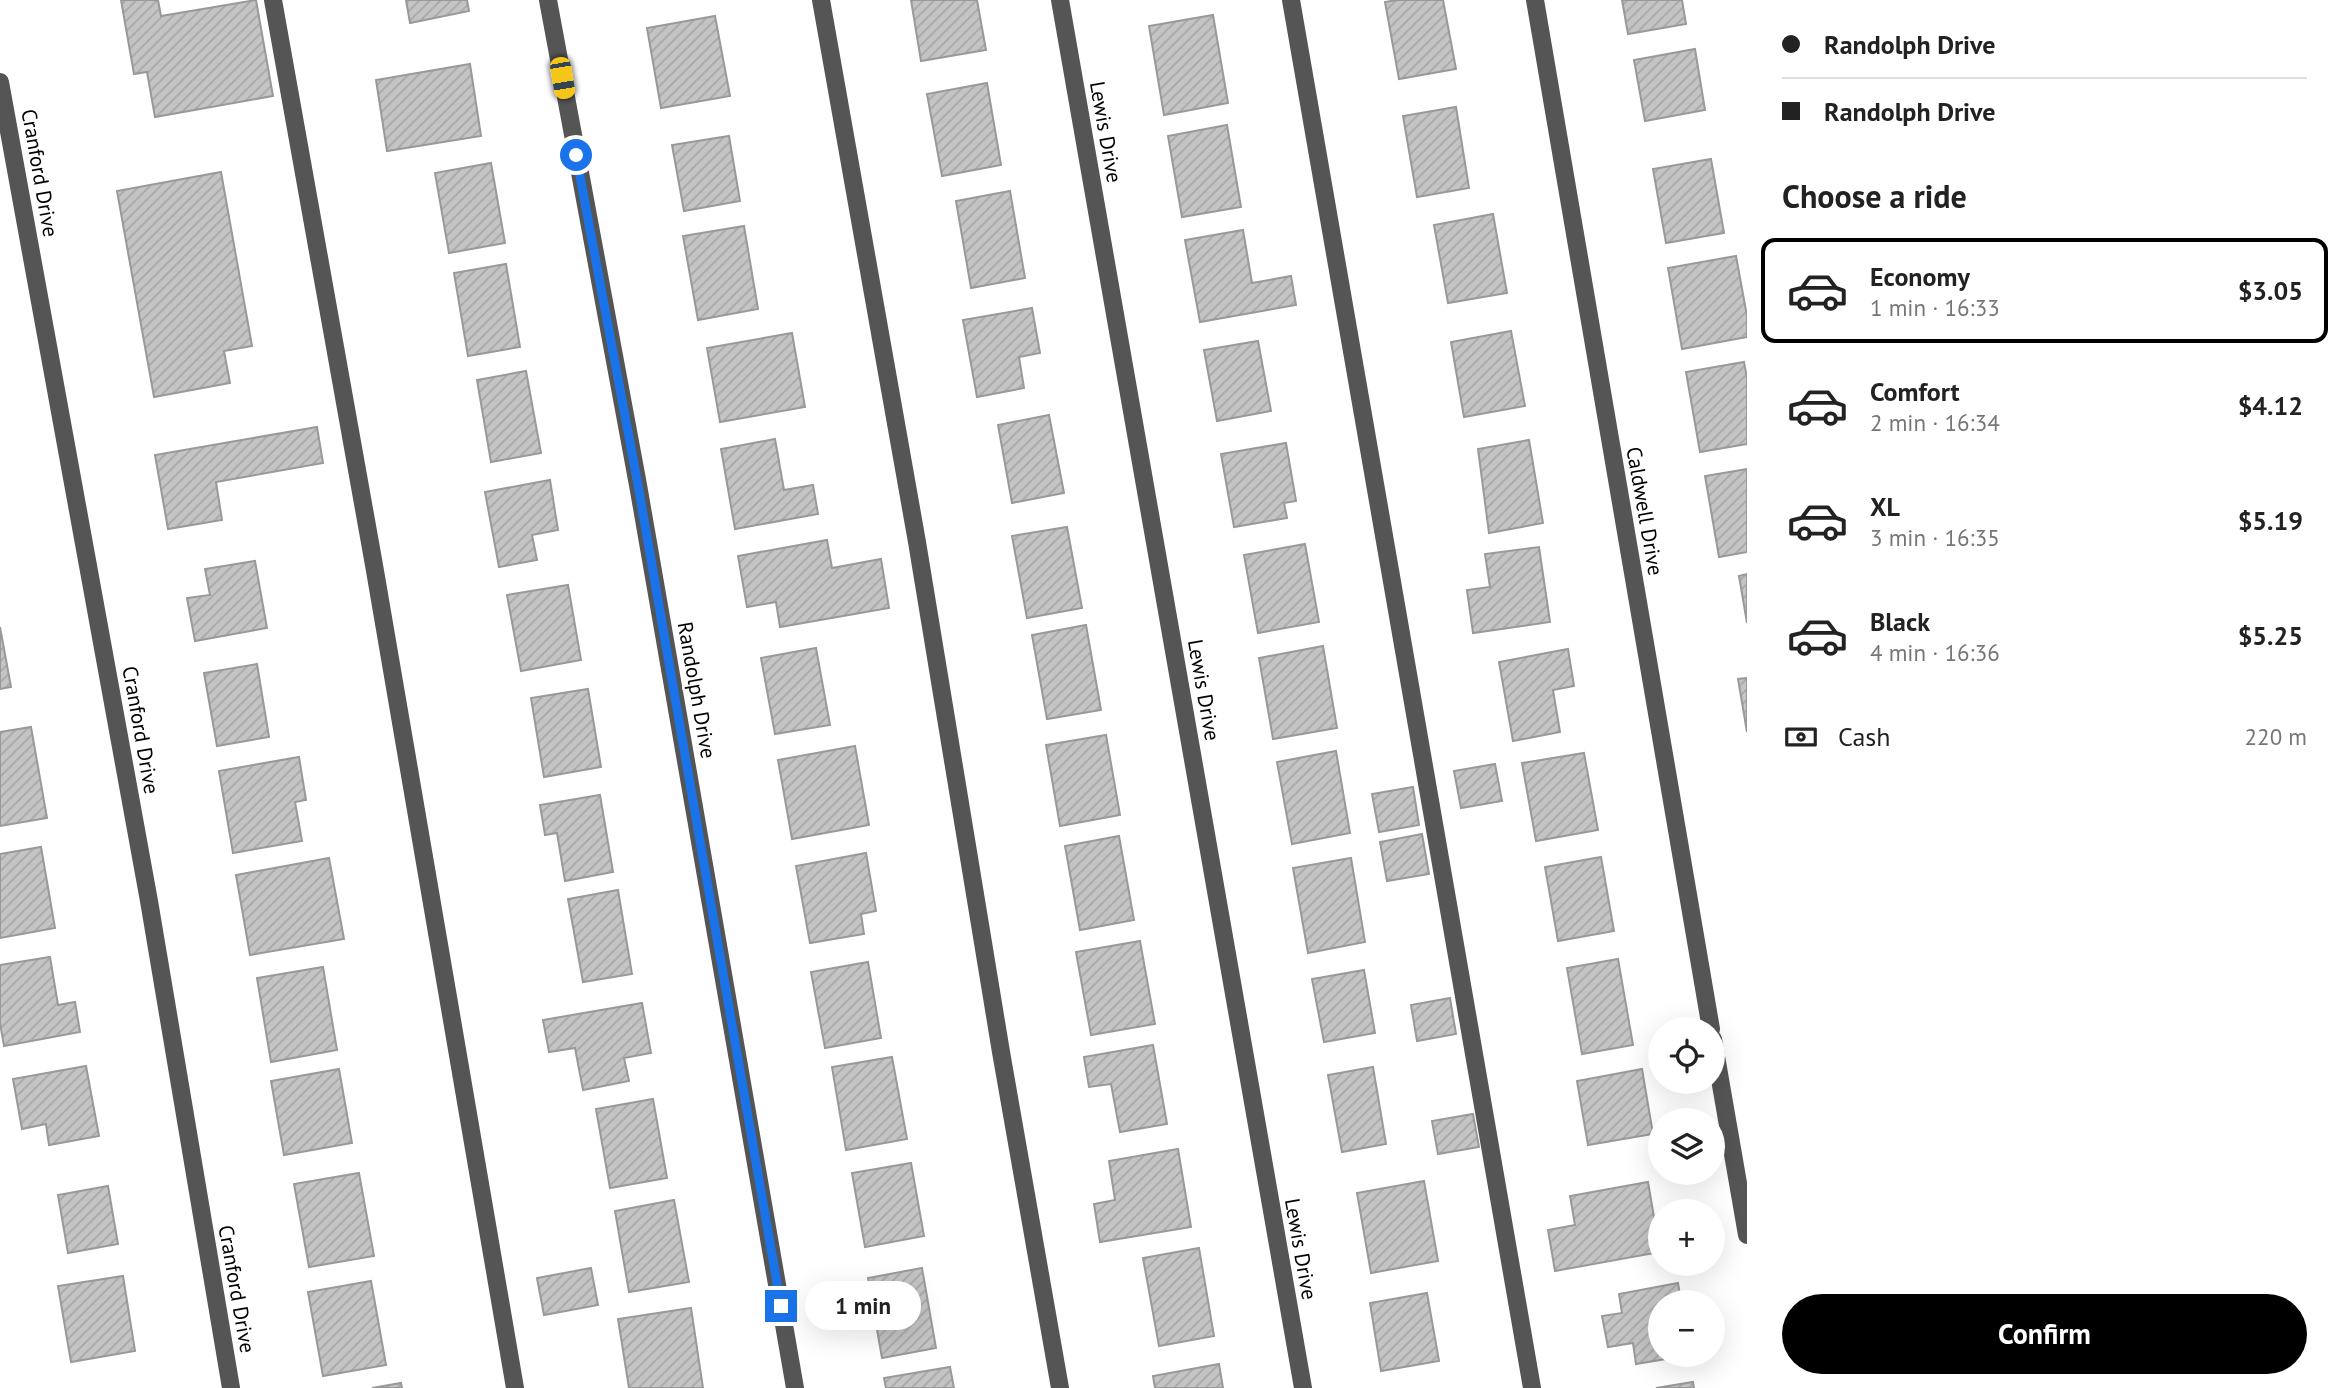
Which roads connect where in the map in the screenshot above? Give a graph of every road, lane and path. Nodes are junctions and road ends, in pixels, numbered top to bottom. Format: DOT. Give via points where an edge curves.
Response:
graph roads {
  1 [pos="273,0"];
  2 [pos="548,0"];
  3 [pos="821,0"];
  4 [pos="1060,0"];
  5 [pos="1292,0"];
  6 [pos="1535,0"];
  7 [pos="0,82"];
  8 [pos="1710,1017"];
  9 [pos="1722,1094"];
  10 [pos="1747,1234"];
  11 [pos="231,1388"];
  12 [pos="515,1388"];
  13 [pos="795,1388"];
  14 [pos="1060,1388"];
  15 [pos="1303,1388"];
  16 [pos="1532,1388"];
  1 -- 12 [label="street"];
  2 -- 13 [label="street, Randolph Drive" via="641,499"];
  3 -- 14 [label="street"];
  4 -- 15 [label="street, Lewis Drive"];
  5 -- 16 [label="street"];
  6 -- 8 [label="street, Caldwell Drive"];
  7 -- 11 [label="street, Cranford Drive" via="149,901"];
  9 -- 10 [label="street"];
}
